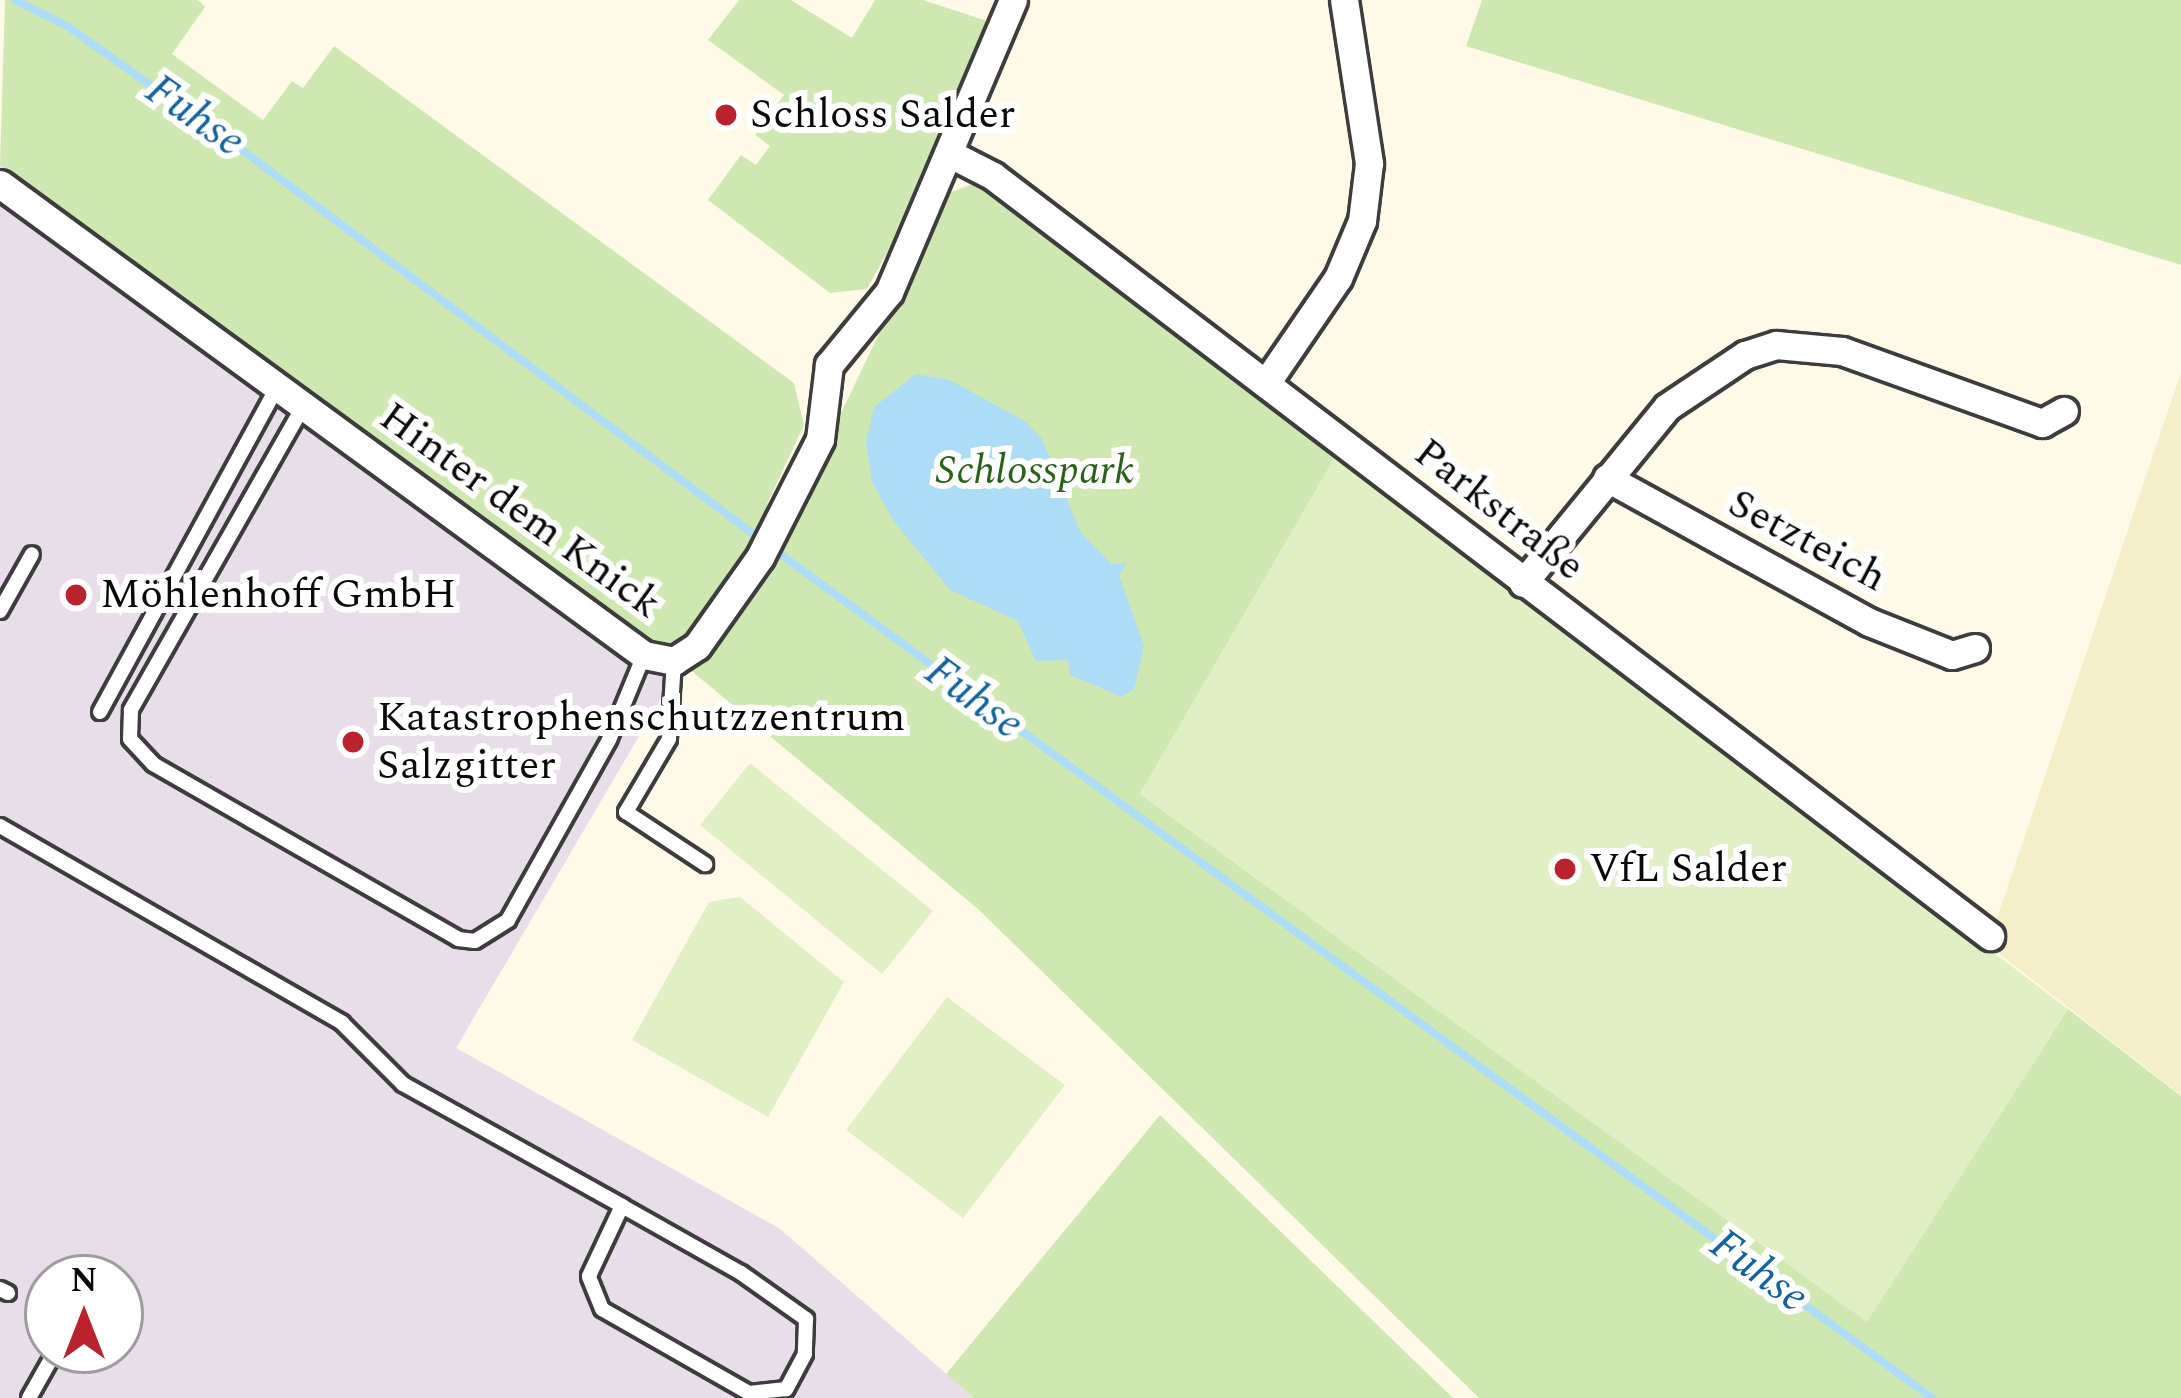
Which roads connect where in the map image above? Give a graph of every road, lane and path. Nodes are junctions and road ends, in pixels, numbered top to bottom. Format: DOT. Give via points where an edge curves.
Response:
graph roads {
  1 [pos="1013,0"];
  2 [pos="1345,0"];
  3 [pos="952,155"];
  4 [pos="0,184"];
  5 [pos="1266,383"];
  6 [pos="278,386"];
  7 [pos="304,405"];
  8 [pos="2064,411"];
  9 [pos="1607,478"];
  10 [pos="32,554"];
  11 [pos="1523,583"];
  12 [pos="0,610"];
  13 [pos="1975,648"];
  14 [pos="644,655"];
  15 [pos="674,661"];
  16 [pos="100,712"];
  17 [pos="0,826"];
  18 [pos="705,864"];
  19 [pos="1990,937"];
  20 [pos="622,1206"];
  1 -- 3 [label="street, Hinter dem Knick"];
  2 -- 5 [label="street" via="1369,163 1362,221 1338,278"];
  3 -- 5 [label="street, Parkstraße" via="993,176"];
  3 -- 15 [label="street, Hinter dem Knick" via="889,292 829,365 820,440 760,557 697,646"];
  4 -- 6 [label="street, Hinter dem Knick"];
  5 -- 11 [label="street, Parkstraße"];
  6 -- 7 [label="street, Hinter dem Knick"];
  6 -- 16 [label="lane"];
  7 -- 14 [label="street, Hinter dem Knick"];
  7 -- 14 [label="lane" via="131,710 130,739 153,764 458,939 475,941 508,920 609,740"];
  8 -- 9 [label="street" via="2042,423 1842,351 1776,345 1691,384"];
  9 -- 11 [label="street"];
  9 -- 13 [label="street, Setzteich" via="1869,622 1952,655"];
  10 -- 12 [label="lane"];
  11 -- 19 [label="street, Parkstraße"];
  14 -- 15 [label="street, Hinter dem Knick"];
  15 -- 18 [label="lane" via="669,739 626,812"];
  17 -- 20 [label="lane" via="342,1023 403,1084"];
  20 -- 20 [label="lane" via="806,1319 806,1354 786,1389 748,1393 602,1309 589,1276"];
}
